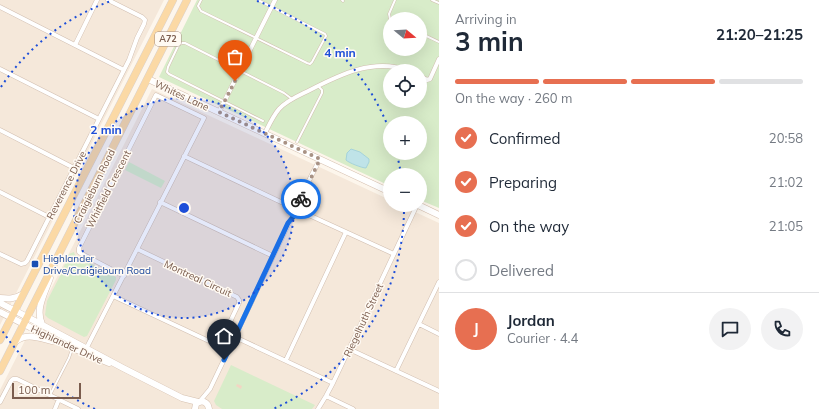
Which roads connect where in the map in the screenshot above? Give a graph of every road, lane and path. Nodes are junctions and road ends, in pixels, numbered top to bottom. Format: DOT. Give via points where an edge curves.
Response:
graph roads {
  1 [pos="97,0"];
  2 [pos="108,0"];
  3 [pos="173,0"];
  4 [pos="187,0"];
  5 [pos="201,0"];
  6 [pos="258,0"];
  7 [pos="275,0"];
  8 [pos="396,0"];
  9 [pos="432,0"];
  10 [pos="120,3"];
  11 [pos="439,3"];
  12 [pos="0,7"];
  13 [pos="272,7"];
  14 [pos="389,12"];
  15 [pos="427,36"];
  16 [pos="256,39"];
  17 [pos="439,42"];
  18 [pos="75,45"];
  19 [pos="439,59"];
  20 [pos="383,66"];
  21 [pos="0,69"];
  22 [pos="124,70"];
  23 [pos="240,70"];
  24 [pos="148,79"];
  25 [pos="427,80"];
  26 [pos="319,86"];
  27 [pos="292,99"];
  28 [pos="224,102"];
  29 [pos="219,112"];
  30 [pos="99,119"];
  31 [pos="262,121"];
  32 [pos="0,130"];
  33 [pos="265,133"];
  34 [pos="297,142"];
  35 [pos="184,156"];
  36 [pos="320,159"];
  37 [pos="74,168"];
  38 [pos="383,189"];
  39 [pos="0,192"];
  40 [pos="304,193"];
  41 [pos="160,202"];
  42 [pos="292,207"];
  43 [pos="427,209"];
  44 [pos="299,210"];
  45 [pos="414,212"];
  46 [pos="439,215"];
  47 [pos="49,217"];
  48 [pos="288,223"];
  49 [pos="346,232"];
  50 [pos="137,249"];
  51 [pos="0,254"];
  52 [pos="394,254"];
  53 [pos="273,256"];
  54 [pos="58,258"];
  55 [pos="124,276"];
  56 [pos="439,282"];
  57 [pos="23,294"];
  58 [pos="113,296"];
  59 [pos="0,298"];
  60 [pos="0,304"];
  61 [pos="15,311"];
  62 [pos="0,312"];
  63 [pos="27,317"];
  64 [pos="11,318"];
  65 [pos="24,324"];
  66 [pos="419,324"];
  67 [pos="43,325"];
  68 [pos="439,334"];
  69 [pos="235,337"];
  70 [pos="0,340"];
  71 [pos="15,342"];
  72 [pos="65,345"];
  73 [pos="72,348"];
  74 [pos="349,349"];
  75 [pos="86,351"];
  76 [pos="286,360"];
  77 [pos="0,371"];
  78 [pos="396,371"];
  79 [pos="333,383"];
  80 [pos="210,389"];
  81 [pos="439,391"];
  82 [pos="50,395"];
  83 [pos="326,396"];
  84 [pos="59,400"];
  85 [pos="0,402"];
  86 [pos="203,406"];
  87 [pos="54,409"];
  88 [pos="78,409"];
  89 [pos="318,409"];
  90 [pos="353,409"];
  1 -- 18 [label="street"];
  2 -- 10 [label="street"];
  3 -- 57 [label="main road, Craigieburn Road / A72"];
  4 -- 24 [label="main road, Craigieburn Road / A72"];
  5 -- 16 [label="lane" via="198,6 201,10"];
  6 -- 13 [label="lane"];
  7 -- 13 [label="street"];
  8 -- 14 [label="lane"];
  9 -- 11 [label="lane"];
  10 -- 22 [label="street, Reverence Drive" via="145,20"];
  12 -- 18 [label="street"];
  13 -- 16 [label="street"];
  13 -- 16 [label="lane" via="324,32 326,36 310,64"];
  15 -- 17 [label="lane"];
  16 -- 23 [label="street"];
  18 -- 22 [label="street"];
  19 -- 25 [label="street"];
  20 -- 26 [label="street" via="367,67 347,73"];
  21 -- 30 [label="street"];
  22 -- 30 [label="street, Reverence Drive"];
  23 -- 27 [label="lane"];
  23 -- 28 [label="street"];
  23 -- 28 [label="lane" via="184,43 180,44 168,67 168,74"];
  24 -- 29 [label="street, Whites Lane"];
  24 -- 54 [label="main road, Craigieburn Road / A72"];
  26 -- 27 [label="street"];
  26 -- 34 [label="lane" via="322,94"];
  27 -- 33 [label="street" via="279,109"];
  28 -- 29 [label="street"];
  28 -- 31 [label="lane"];
  29 -- 33 [label="street, Whites Lane"];
  30 -- 37 [label="street, Reverence Drive"];
  32 -- 37 [label="street"];
  33 -- 36 [label="street, Whites Lane"];
  35 -- 41 [label="street, Whitfield Crescent"];
  35 -- 42 [label="street"];
  35 -- 55 [label="street, Whitfield Crescent" via="204,118 156,95 79,248 82,254"];
  36 -- 38 [label="street, Whites Lane"];
  36 -- 40 [label="street"];
  37 -- 47 [label="street, Reverence Drive"];
  39 -- 47 [label="street"];
  40 -- 42 [label="street"];
  40 -- 44 [label="street"];
  41 -- 50 [label="street, Whitfield Crescent"];
  41 -- 53 [label="street"];
  42 -- 44 [label="street" via="293,213"];
  42 -- 44 [label="street" via="298,204"];
  42 -- 48 [label="street"];
  43 -- 46 [label="street"];
  44 -- 48 [label="street"];
  44 -- 49 [label="street"];
  45 -- 52 [label="street, Riegelhuth Street"];
  47 -- 51 [label="street, Reverence Drive" via="25,263"];
  48 -- 53 [label="street"];
  49 -- 52 [label="street"];
  49 -- 76 [label="street"];
  50 -- 55 [label="street, Whitfield Crescent"];
  50 -- 58 [label="street, Montreal Circuit" via="237,297 239,303 221,341 214,343"];
  52 -- 74 [label="street, Riegelhuth Street"];
  53 -- 69 [label="street"];
  54 -- 63 [label="main road, Craigieburn Road / A72"];
  54 -- 67 [label="street" via="40,308"];
  55 -- 58 [label="street, Whitfield Crescent"];
  56 -- 66 [label="street"];
  57 -- 59 [label="street" via="12,299"];
  57 -- 61 [label="main road, Craigieburn Road / A72"];
  58 -- 75 [label="street, Whitfield Crescent"];
  60 -- 61 [label="street, Highlander Drive"];
  61 -- 63 [label="street, Highlander Drive"];
  61 -- 64 [label="main road, Craigieburn Road / A72"];
  62 -- 64 [label="street, Highlander Drive"];
  63 -- 65 [label="main road, Craigieburn Road / A72"];
  63 -- 67 [label="street, Highlander Drive"];
  64 -- 65 [label="street, Highlander Drive"];
  64 -- 70 [label="main road, Craigieburn Road / A72"];
  65 -- 71 [label="main road, Craigieburn Road / A72"];
  65 -- 72 [label="street, Highlander Drive"];
  66 -- 68 [label="street"];
  66 -- 78 [label="street"];
  67 -- 75 [label="street, Highlander Drive"];
  69 -- 76 [label="street"];
  69 -- 80 [label="street"];
  71 -- 72 [label="street" via="19,338 30,336"];
  71 -- 77 [label="main road, Craigieburn Road / A72"];
  72 -- 73 [label="street, Highlander Drive"];
  73 -- 75 [label="street, Highlander Drive"];
  73 -- 82 [label="lane"];
  74 -- 78 [label="street"];
  74 -- 79 [label="street, Riegelhuth Street"];
  75 -- 86 [label="street, Highlander Drive"];
  76 -- 79 [label="street"];
  78 -- 81 [label="street"];
  79 -- 83 [label="street, Riegelhuth Street"];
  80 -- 86 [label="street"];
  80 -- 86 [label="street"];
  82 -- 84 [label="street"];
  82 -- 85 [label="street" via="15,379 11,381"];
  83 -- 89 [label="street, Riegelhuth Street"];
  83 -- 90 [label="street"];
  84 -- 87 [label="street"];
  84 -- 88 [label="street"];
}
